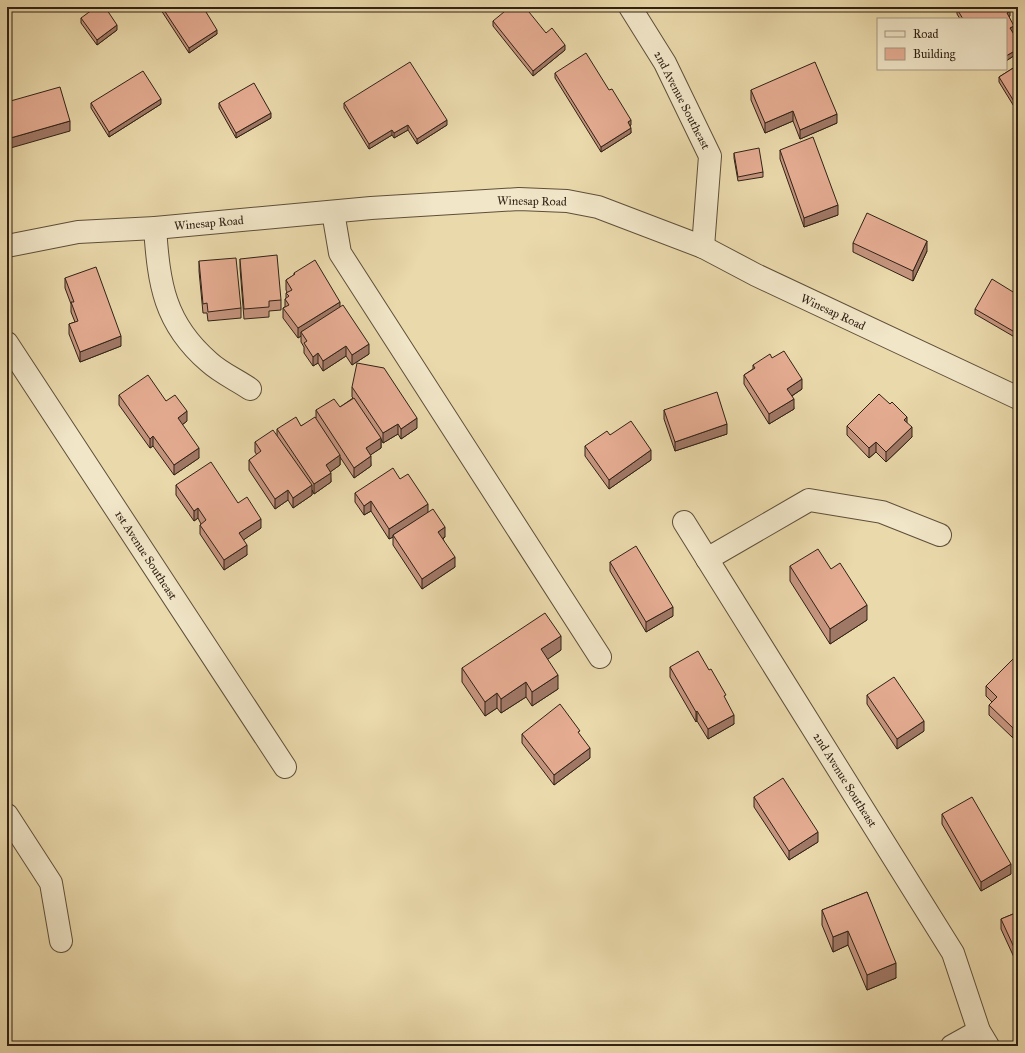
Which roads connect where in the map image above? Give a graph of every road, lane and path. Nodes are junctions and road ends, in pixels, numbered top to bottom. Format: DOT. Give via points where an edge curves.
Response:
graph roads {
  1 [pos="630,7"];
  2 [pos="333,212"];
  3 [pos="154,228"];
  4 [pos="7,246"];
  5 [pos="703,247"];
  6 [pos="7,343"];
  7 [pos="250,389"];
  8 [pos="1018,398"];
  9 [pos="684,522"];
  10 [pos="940,535"];
  11 [pos="707,559"];
  12 [pos="600,657"];
  13 [pos="284,767"];
  14 [pos="7,815"];
  15 [pos="61,942"];
  16 [pos="983,1039"];
  17 [pos="952,1046"];
  1 -- 5 [label="street, 2nd Avenue Southeast" via="665,63 710,156"];
  2 -- 3 [label="street, Winesap Road"];
  2 -- 5 [label="street, Winesap Road" via="511,199 567,201 598,207"];
  2 -- 12 [label="street" via="340,253"];
  3 -- 4 [label="street, Winesap Road" via="78,232"];
  3 -- 7 [label="street" via="167,305 184,338 210,363"];
  5 -- 8 [label="street, Winesap Road" via="756,275"];
  6 -- 13 [label="street, 1st Avenue Southeast"];
  9 -- 11 [label="street, 2nd Avenue Southeast"];
  10 -- 11 [label="street" via="882,512 809,500"];
  11 -- 16 [label="street, 2nd Avenue Southeast" via="953,953"];
  14 -- 15 [label="street" via="51,883"];
  16 -- 17 [label="street"];
}
